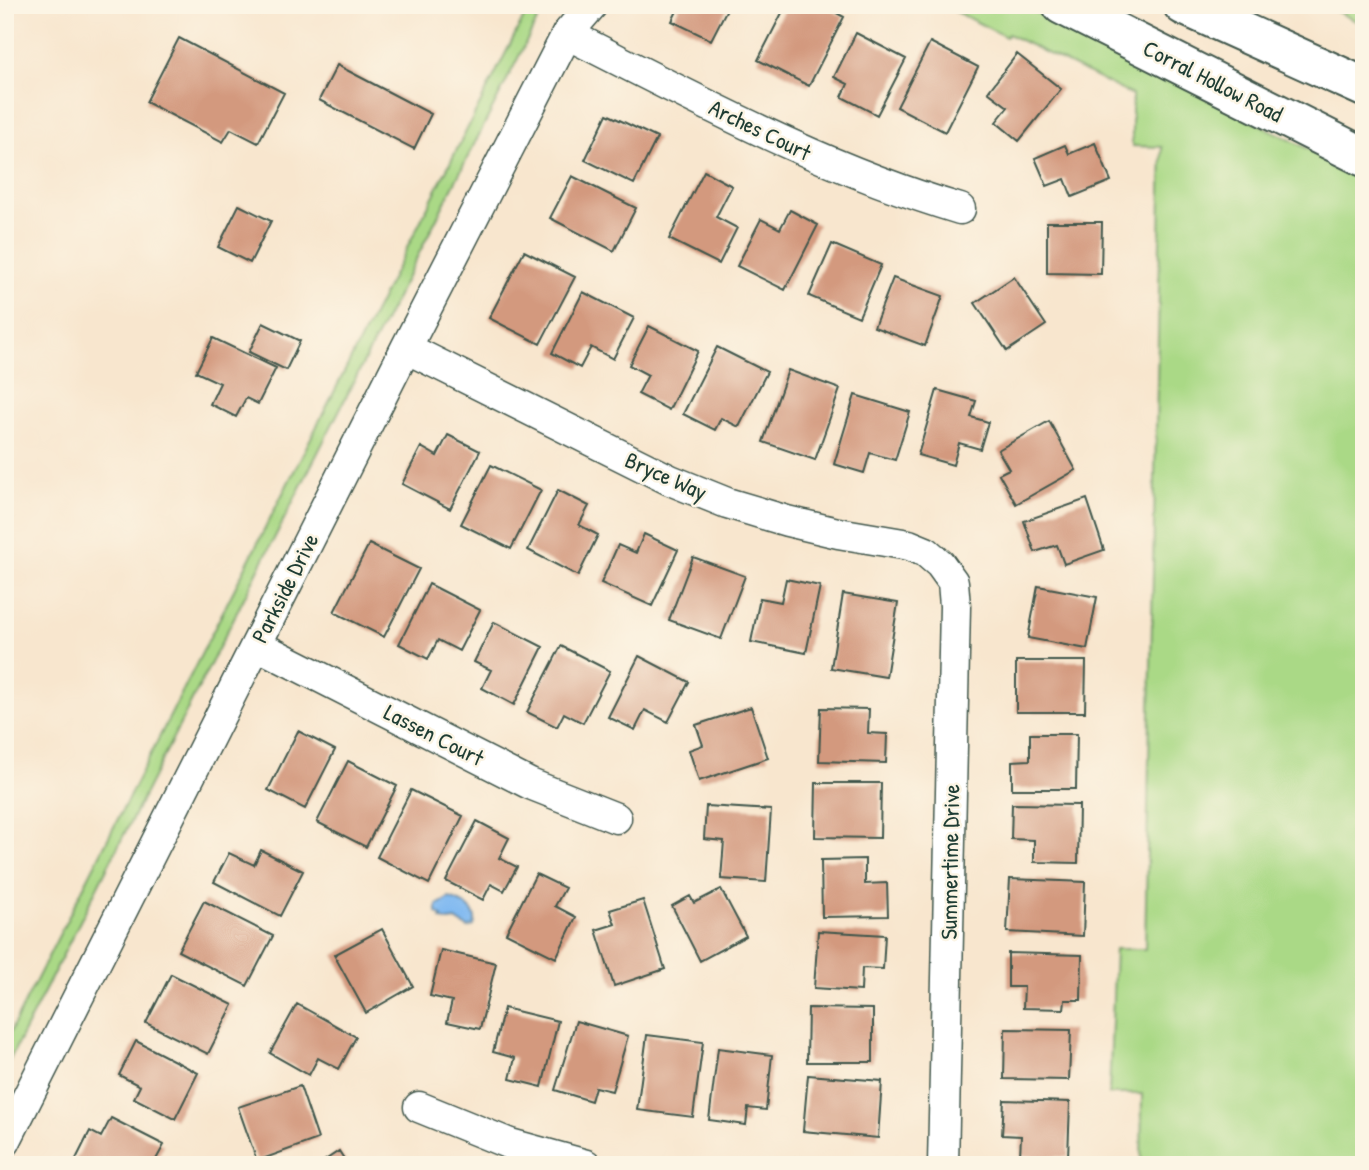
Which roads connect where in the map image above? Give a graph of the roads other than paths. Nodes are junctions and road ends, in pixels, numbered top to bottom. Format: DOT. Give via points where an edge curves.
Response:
graph roads {
  1 [pos="592,5"];
  2 [pos="1062,5"];
  3 [pos="1183,5"];
  4 [pos="570,19"];
  5 [pos="1311,63"];
  6 [pos="1364,87"];
  7 [pos="1285,118"];
  8 [pos="1364,157"];
  9 [pos="960,209"];
  10 [pos="405,348"];
  11 [pos="940,564"];
  12 [pos="257,645"];
  13 [pos="616,818"];
  14 [pos="419,1107"];
  15 [pos="5,1142"];
  16 [pos="586,1165"];
  17 [pos="943,1165"];
  1 -- 4 [label="street, Parkside Drive"];
  2 -- 7 [label="main road, Corral Hollow Road"];
  3 -- 5 [label="main road"];
  4 -- 9 [label="street, Arches Court" via="778,140 905,192"];
  4 -- 10 [label="street, Parkside Drive"];
  5 -- 6 [label="main road"];
  5 -- 7 [label="main road" via="1296,72 1287,85 1282,102"];
  7 -- 8 [label="main road, Corral Hollow Road"];
  10 -- 11 [label="street, Bryce Way" via="670,480 787,521 909,545"];
  10 -- 12 [label="street, Parkside Drive"];
  11 -- 17 [label="street, Summertime Drive" via="953,582 955,606"];
  12 -- 13 [label="street, Lassen Court" via="530,784"];
  12 -- 15 [label="street, Parkside Drive"];
  14 -- 16 [label="street" via="510,1144"];
}
